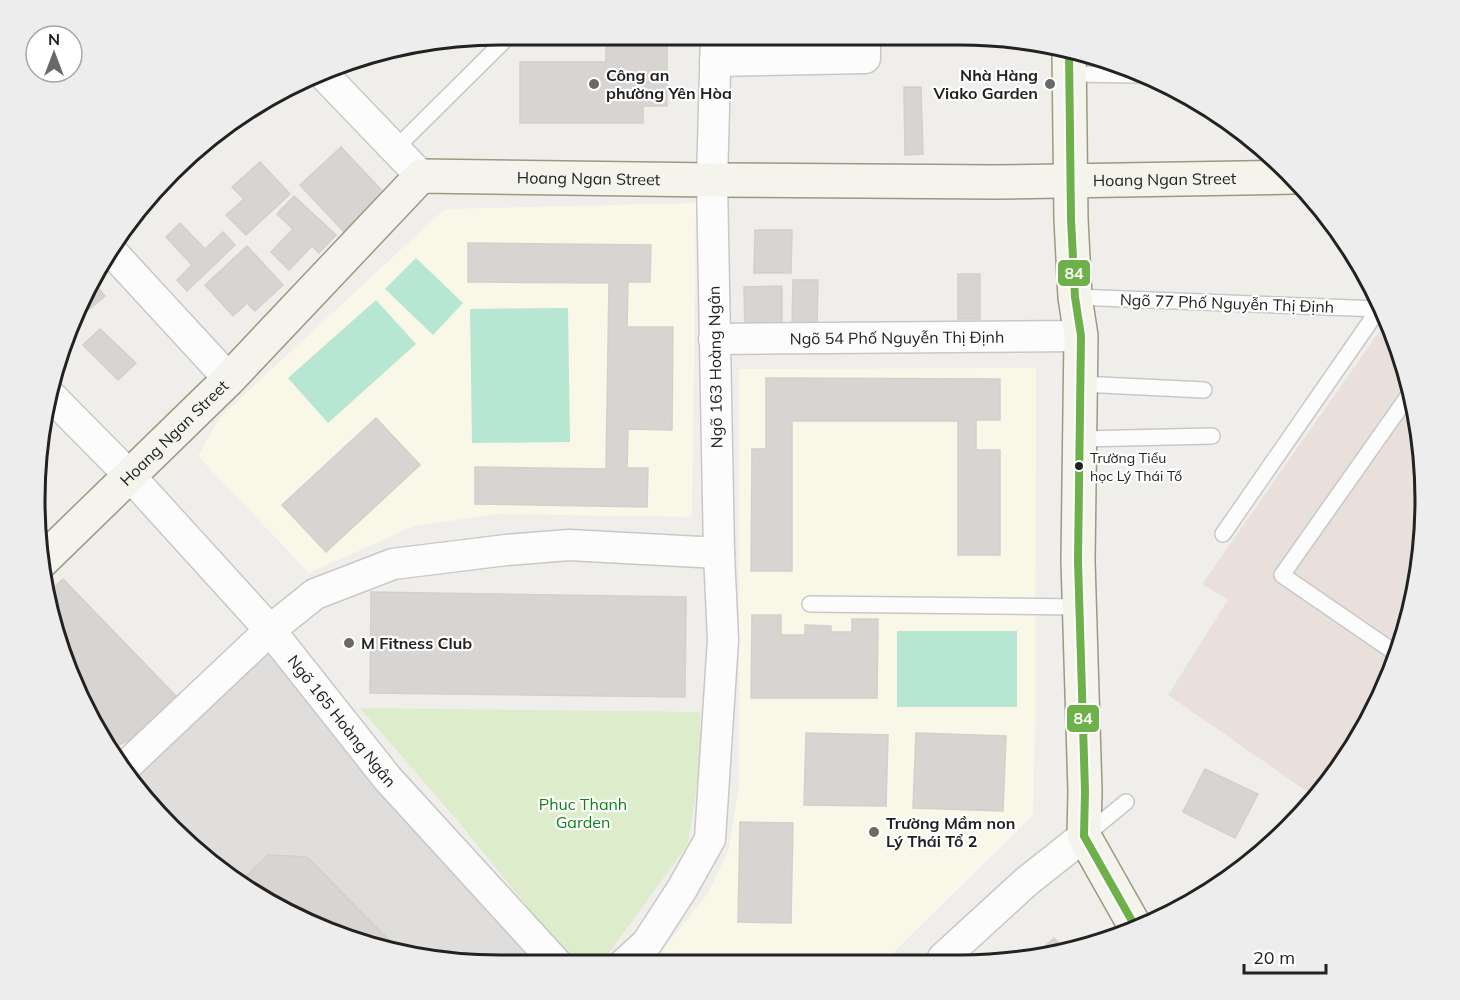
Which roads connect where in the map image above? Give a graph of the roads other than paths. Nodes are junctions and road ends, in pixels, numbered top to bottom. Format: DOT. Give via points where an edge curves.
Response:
graph roads {
  1 [pos="500,45"];
  2 [pos="864,45"];
  3 [pos="716,50"];
  4 [pos="1070,62"];
  5 [pos="1106,69"];
  6 [pos="328,79"];
  7 [pos="394,150"];
  8 [pos="421,176"];
  9 [pos="1281,177"];
  10 [pos="712,180"];
  11 [pos="1070,182"];
  12 [pos="116,256"];
  13 [pos="1076,297"];
  14 [pos="1371,307"];
  15 [pos="1375,314"];
  16 [pos="1081,336"];
  17 [pos="714,339"];
  18 [pos="229,379"];
  19 [pos="1081,384"];
  20 [pos="1204,390"];
  21 [pos="56,401"];
  22 [pos="1404,402"];
  23 [pos="1212,436"];
  24 [pos="1080,439"];
  25 [pos="130,476"];
  26 [pos="1223,534"];
  27 [pos="719,553"];
  28 [pos="49,555"];
  29 [pos="810,604"];
  30 [pos="1079,607"];
  31 [pos="270,630"];
  32 [pos="1390,649"];
  33 [pos="129,763"];
  34 [pos="1126,802"];
  35 [pos="1084,836"];
  36 [pos="1132,921"];
  37 [pos="550,955"];
  38 [pos="633,955"];
  39 [pos="946,955"];
  1 -- 7 [label="lane"];
  2 -- 3 [label="street" via="865,58"];
  3 -- 10 [label="street, Ngõ 163 Hoàng Ngân"];
  4 -- 5 [label="lane"];
  4 -- 11 [label="street"];
  6 -- 7 [label="street"];
  7 -- 8 [label="street"];
  8 -- 10 [label="street, Hoang Ngan Street"];
  8 -- 18 [label="street, Hoang Ngan Street"];
  9 -- 11 [label="street, Hoang Ngan Street"];
  10 -- 11 [label="street, Hoang Ngan Street"];
  10 -- 17 [label="street, Ngõ 163 Hoàng Ngân"];
  11 -- 13 [label="street"];
  12 -- 18 [label="street"];
  13 -- 14 [label="lane, Ngõ 77 Phố Nguyễn Thị Định"];
  13 -- 16 [label="street"];
  15 -- 26 [label="lane"];
  16 -- 17 [label="street, Ngõ 54 Phố Nguyễn Thị Định"];
  16 -- 19 [label="street"];
  17 -- 27 [label="street, Ngõ 163 Hoàng Ngân"];
  18 -- 25 [label="street, Hoang Ngan Street"];
  19 -- 20 [label="lane"];
  19 -- 24 [label="street"];
  21 -- 25 [label="street, Ngõ 165 Hoàng Ngân"];
  22 -- 32 [label="lane" via="1282,575"];
  23 -- 24 [label="lane"];
  24 -- 30 [label="street"];
  25 -- 28 [label="street, Hoang Ngan Street"];
  25 -- 31 [label="street, Ngõ 165 Hoàng Ngân"];
  27 -- 31 [label="street" via="569,545 393,564 315,594"];
  27 -- 38 [label="street, Ngõ 163 Hoàng Ngân" via="723,640 710,839 647,942"];
  29 -- 30 [label="lane"];
  30 -- 35 [label="street"];
  31 -- 33 [label="street"];
  31 -- 37 [label="street, Ngõ 165 Hoàng Ngân" via="388,779"];
  34 -- 35 [label="lane"];
  35 -- 36 [label="street"];
  35 -- 39 [label="street" via="1026,882"];
}
